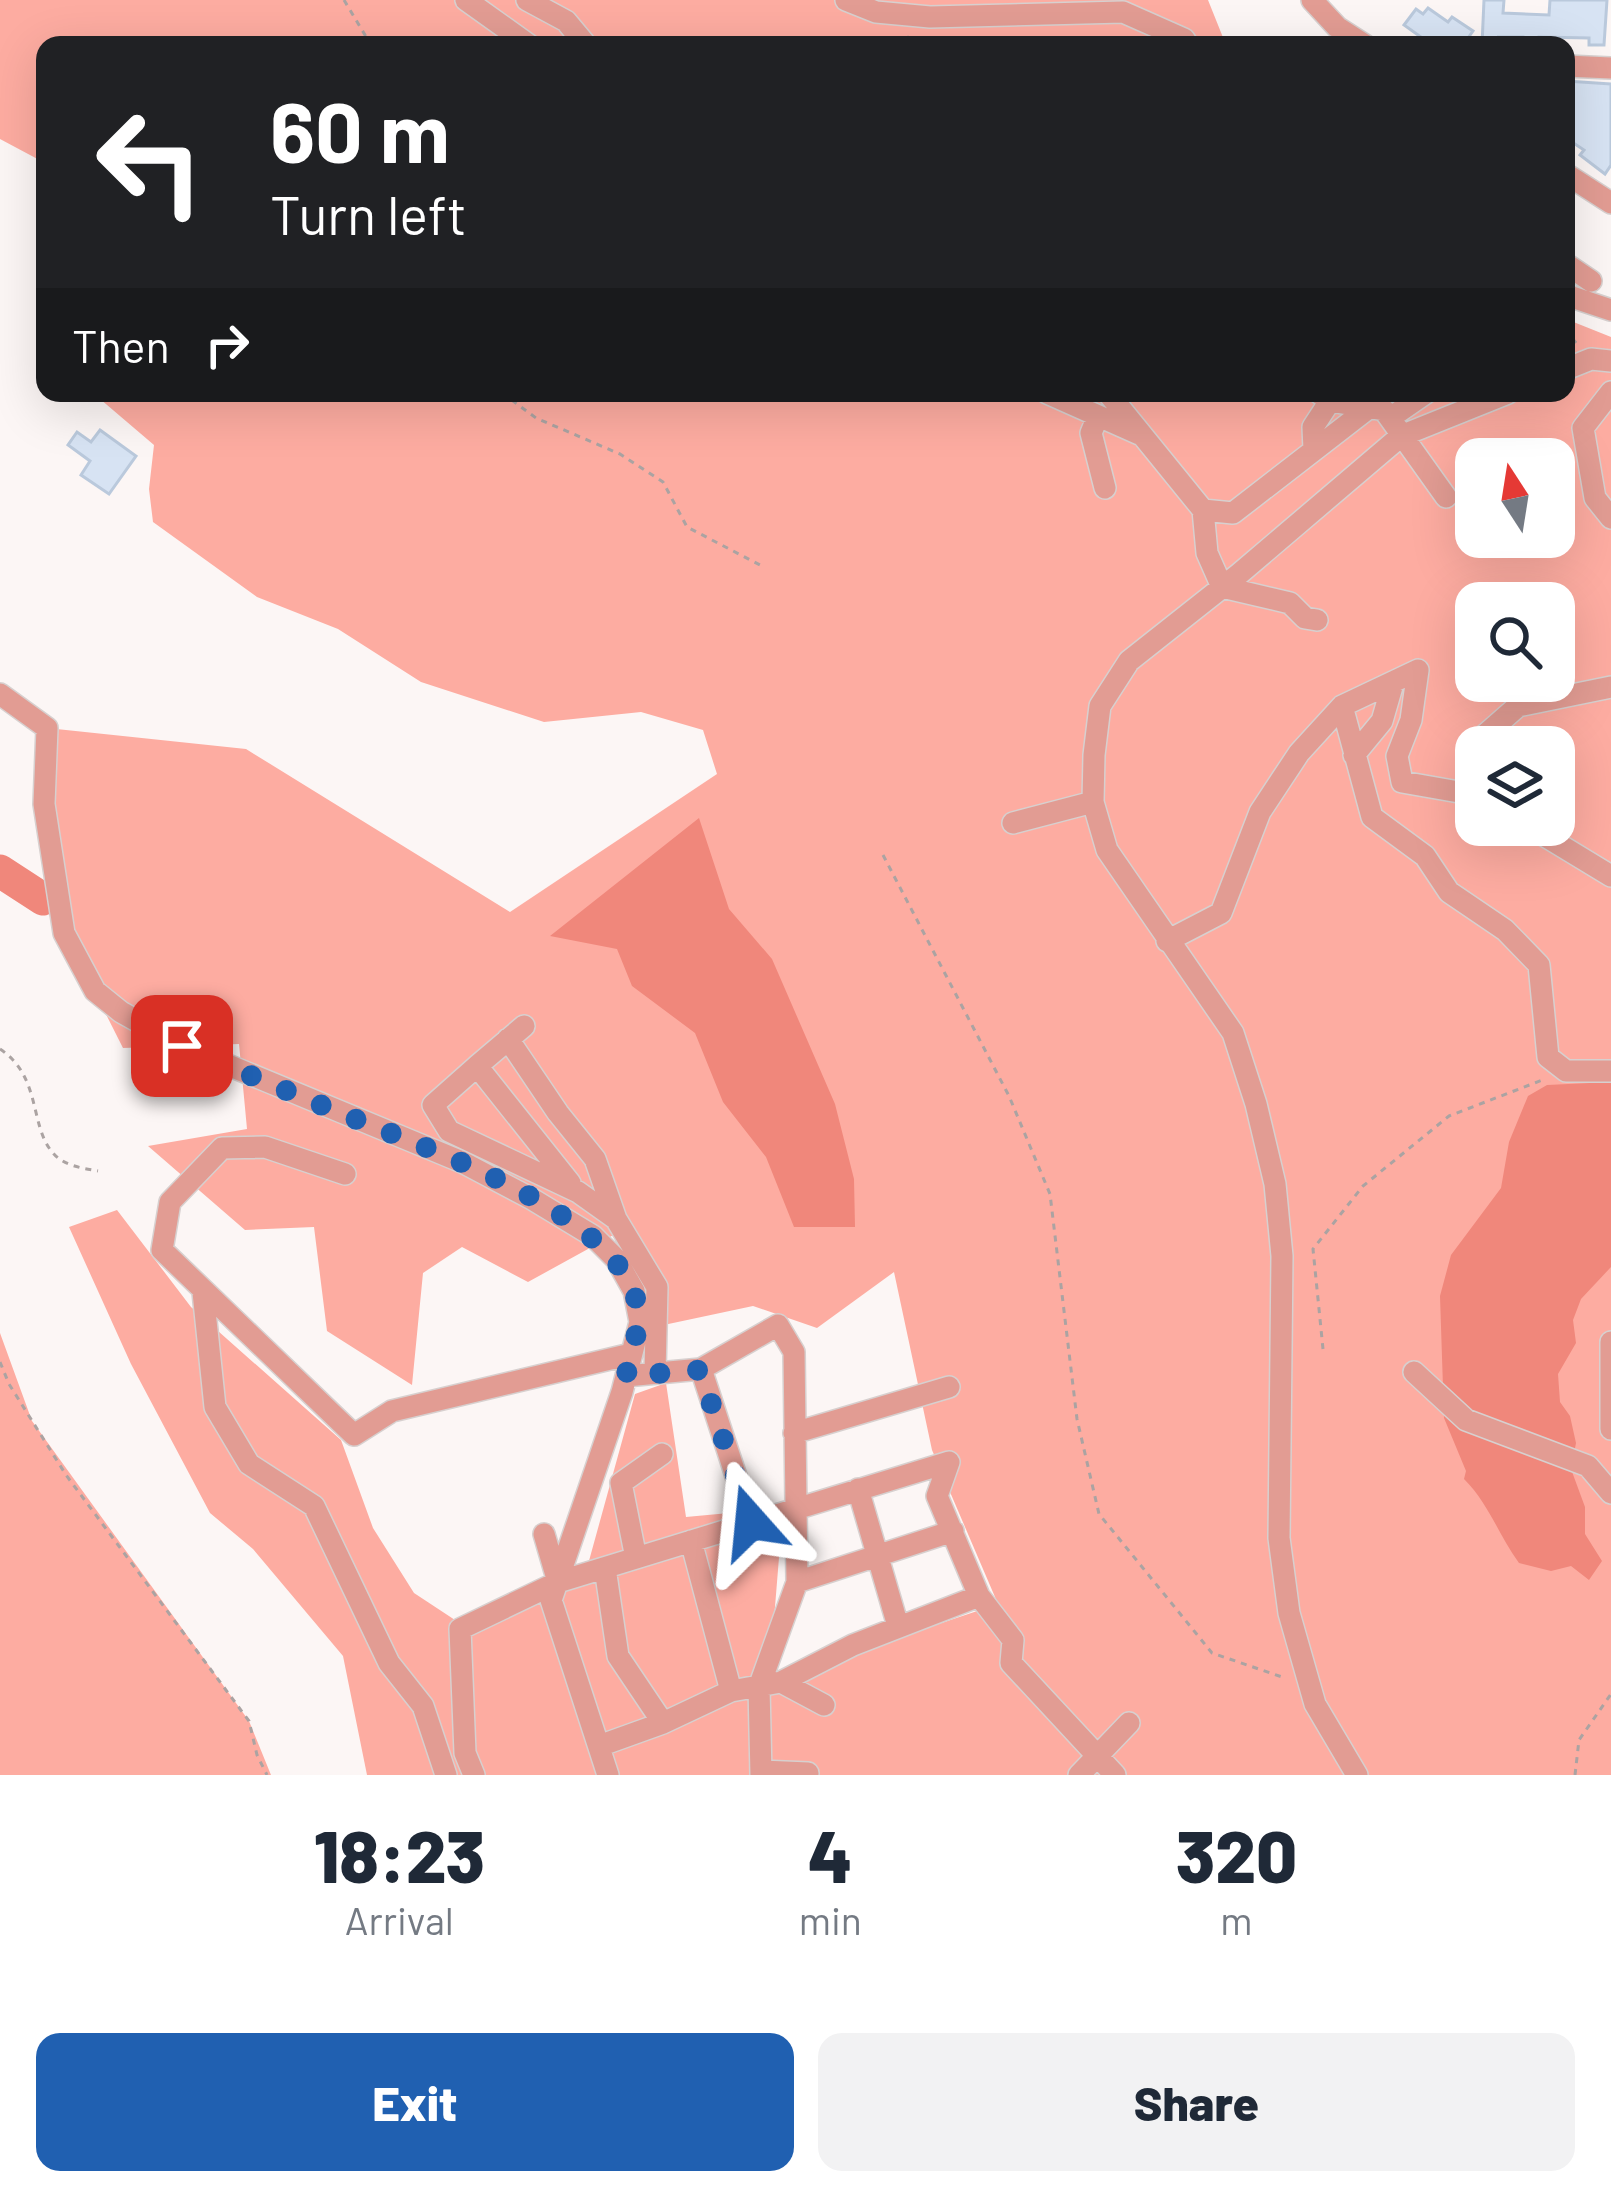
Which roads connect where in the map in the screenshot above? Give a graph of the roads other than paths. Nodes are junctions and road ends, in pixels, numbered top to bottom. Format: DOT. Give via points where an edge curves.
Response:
graph roads {
  1 [pos="466,0"];
  2 [pos="527,0"];
  3 [pos="846,0"];
  4 [pos="1312,0"];
  5 [pos="516,36"];
  6 [pos="578,36"];
  7 [pos="1177,36"];
  8 [pos="1347,36"];
  9 [pos="1575,66"];
  10 [pos="1611,68"];
  11 [pos="1575,180"];
  12 [pos="1611,202"];
  13 [pos="1575,270"];
  14 [pos="1591,280"];
  15 [pos="1575,298"];
  16 [pos="1611,310"];
  17 [pos="1611,361"];
  18 [pos="1575,365"];
  19 [pos="1611,392"];
  20 [pos="1066,402"];
  21 [pos="1116,402"];
  22 [pos="1322,402"];
  23 [pos="1338,402"];
  24 [pos="1418,402"];
  25 [pos="1468,402"];
  26 [pos="1098,416"];
  27 [pos="1387,420"];
  28 [pos="1148,438"];
  29 [pos="1314,450"];
  30 [pos="1105,488"];
  31 [pos="1446,496"];
  32 [pos="1203,510"];
  33 [pos="1233,513"];
  34 [pos="1611,518"];
  35 [pos="1207,554"];
  36 [pos="1222,587"];
  37 [pos="1317,620"];
  38 [pos="1393,683"];
  39 [pos="1611,687"];
  40 [pos="0,694"];
  41 [pos="1342,706"];
  42 [pos="1498,726"];
  43 [pos="1354,755"];
  44 [pos="1455,791"];
  45 [pos="1093,802"];
  46 [pos="1013,823"];
  47 [pos="1562,846"];
  48 [pos="1611,876"];
  49 [pos="1167,941"];
  50 [pos="477,1066"];
  51 [pos="1611,1071"];
  52 [pos="523,1126"];
  53 [pos="491,1148"];
  54 [pos="345,1174"];
  55 [pos="578,1192"];
  56 [pos="616,1219"];
  57 [pos="203,1292"];
  58 [pos="1611,1342"];
  59 [pos="628,1365"];
  60 [pos="700,1370"];
  61 [pos="1414,1372"];
  62 [pos="655,1373"];
  63 [pos="949,1388"];
  64 [pos="1611,1429"];
  65 [pos="794,1433"];
  66 [pos="662,1454"];
  67 [pos="858,1489"];
  68 [pos="1611,1493"];
  69 [pos="793,1509"];
  70 [pos="751,1522"];
  71 [pos="953,1531"];
  72 [pos="544,1534"];
  73 [pos="691,1541"];
  74 [pos="878,1556"];
  75 [pos="636,1558"];
  76 [pos="605,1568"];
  77 [pos="558,1582"];
  78 [pos="797,1582"];
  79 [pos="979,1596"];
  80 [pos="898,1626"];
  81 [pos="853,1646"];
  82 [pos="618,1656"];
  83 [pos="575,1666"];
  84 [pos="861,1670"];
  85 [pos="770,1684"];
  86 [pos="731,1691"];
  87 [pos="824,1705"];
  88 [pos="663,1723"];
  89 [pos="1129,1723"];
  90 [pos="599,1746"];
  91 [pos="1098,1757"];
  92 [pos="761,1773"];
  93 [pos="808,1773"];
  94 [pos="446,1775"];
  95 [pos="474,1775"];
  96 [pos="608,1775"];
  97 [pos="1079,1775"];
  98 [pos="1115,1775"];
  99 [pos="1357,1775"];
  1 -- 5 [label="street"];
  2 -- 6 [label="street"];
  3 -- 7 [label="street" via="930,17 1123,12"];
  4 -- 8 [label="street"];
  9 -- 10 [label="street"];
  11 -- 12 [label="street"];
  13 -- 14 [label="street"];
  15 -- 16 [label="street"];
  17 -- 18 [label="street"];
  19 -- 34 [label="street" via="1583,428 1595,499"];
  20 -- 26 [label="street"];
  21 -- 28 [label="street"];
  22 -- 29 [label="street"];
  23 -- 27 [label="street"];
  24 -- 27 [label="street"];
  25 -- 27 [label="street"];
  26 -- 28 [label="street"];
  26 -- 30 [label="street" via="1091,433"];
  27 -- 29 [label="street"];
  27 -- 31 [label="street"];
  27 -- 36 [label="street" via="1323,513"];
  28 -- 32 [label="street"];
  29 -- 33 [label="street"];
  32 -- 33 [label="street"];
  32 -- 35 [label="street"];
  33 -- 35 [label="street"];
  35 -- 36 [label="street"];
  36 -- 37 [label="street" via="1290,603"];
  36 -- 45 [label="street" via="1129,661 1100,706"];
  38 -- 41 [label="street"];
  38 -- 43 [label="street" via="1382,721"];
  38 -- 44 [label="street" via="1418,670 1397,756 1402,782"];
  39 -- 42 [label="street" via="1518,706"];
  40 -- 59 [label="street" via="47,728 44,804 64,933 95,991 182,1046 462,1162 592,1237 634,1291 640,1322"];
  41 -- 43 [label="street"];
  41 -- 49 [label="street" via="1260,812 1220,913"];
  43 -- 51 [label="street" via="1372,817 1539,965 1548,1057 1566,1071"];
  45 -- 46 [label="street"];
  45 -- 49 [label="street" via="1107,850"];
  47 -- 48 [label="street"];
  49 -- 99 [label="street" via="1244,1058 1274,1184 1285,1318 1279,1538 1288,1613 1309,1686"];
  50 -- 52 [label="street"];
  50 -- 53 [label="street" via="433,1105 449,1131"];
  50 -- 56 [label="street" via="516,1032 558,1113 595,1159"];
  52 -- 53 [label="street"];
  52 -- 55 [label="street"];
  53 -- 55 [label="street"];
  54 -- 57 [label="street" via="265,1147 222,1148 170,1202 162,1250"];
  55 -- 56 [label="street"];
  56 -- 62 [label="street" via="657,1288"];
  57 -- 59 [label="street" via="354,1435 392,1411"];
  57 -- 94 [label="street" via="215,1407 249,1465 314,1506 389,1663 423,1706"];
  58 -- 64 [label="street"];
  59 -- 62 [label="street"];
  59 -- 77 [label="street"];
  60 -- 62 [label="street"];
  60 -- 65 [label="street" via="778,1324 794,1352"];
  60 -- 70 [label="street"];
  61 -- 68 [label="street" via="1466,1420 1588,1466"];
  63 -- 65 [label="street"];
  65 -- 69 [label="street"];
  66 -- 75 [label="street" via="621,1483"];
  67 -- 69 [label="street"];
  67 -- 71 [label="street" via="949,1462 937,1496"];
  67 -- 74 [label="street"];
  69 -- 70 [label="street"];
  69 -- 78 [label="street"];
  70 -- 73 [label="street"];
  71 -- 74 [label="street"];
  71 -- 79 [label="street"];
  72 -- 77 [label="street"];
  73 -- 75 [label="street"];
  73 -- 86 [label="street"];
  74 -- 78 [label="street"];
  74 -- 80 [label="street"];
  75 -- 76 [label="street"];
  76 -- 77 [label="street"];
  76 -- 82 [label="street"];
  77 -- 83 [label="street" via="551,1600"];
  77 -- 95 [label="street" via="460,1629 465,1753"];
  78 -- 85 [label="street"];
  79 -- 80 [label="street"];
  79 -- 91 [label="street" via="1013,1640 1011,1663"];
  80 -- 81 [label="street"];
  81 -- 84 [label="street"];
  81 -- 85 [label="street"];
  82 -- 83 [label="street"];
  82 -- 88 [label="street"];
  83 -- 90 [label="street"];
  85 -- 86 [label="street"];
  85 -- 87 [label="street"];
  85 -- 92 [label="street"];
  86 -- 88 [label="street"];
  88 -- 90 [label="street"];
  89 -- 91 [label="street"];
  90 -- 96 [label="street"];
  91 -- 97 [label="street"];
  91 -- 98 [label="street"];
  92 -- 93 [label="street"];
}
